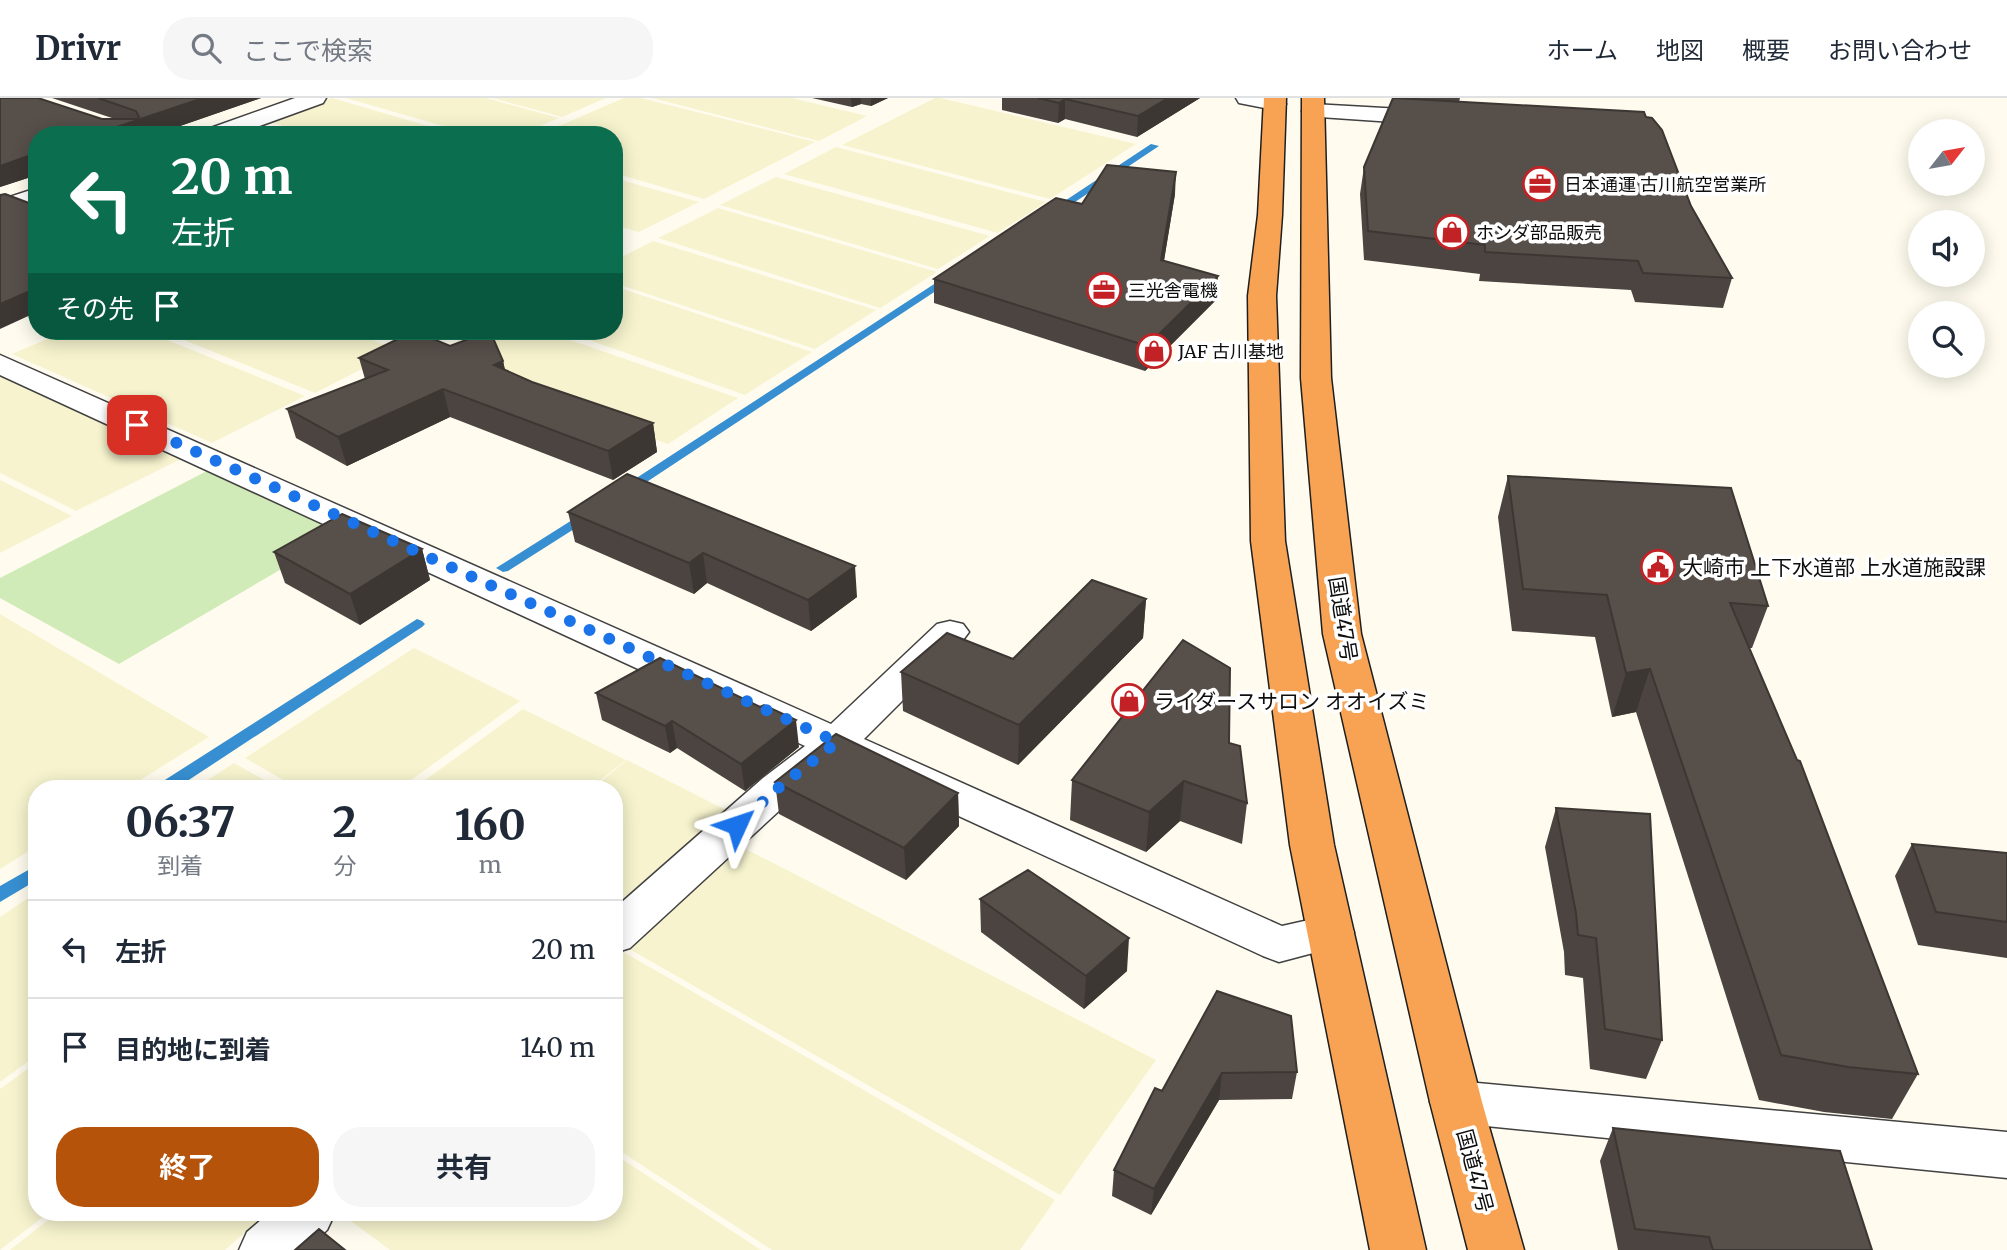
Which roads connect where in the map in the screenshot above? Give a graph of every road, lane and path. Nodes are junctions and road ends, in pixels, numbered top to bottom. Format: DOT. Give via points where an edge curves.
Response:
graph roads {
  1 [pos="315,98"];
  2 [pos="1265,100"];
  3 [pos="1313,105"];
  4 [pos="1461,120"];
  5 [pos="238,126"];
  6 [pos="28,198"];
  7 [pos="2,206"];
  8 [pos="0,364"];
  9 [pos="950,632"];
  10 [pos="837,742"];
  11 [pos="623,928"];
  12 [pos="1331,932"];
  13 [pos="1456,1102"];
  14 [pos="2007,1155"];
  15 [pos="299,1221"];
  16 [pos="267,1250"];
  17 [pos="1398,1250"];
  18 [pos="1496,1250"];
  1 -- 5 [label="street"];
  2 -- 12 [label="highway" via="1270,215 1262,296 1268,541 1312,845"];
  3 -- 4 [label="street"];
  3 -- 13 [label="highway, 国道47号" via="1316,378 1342,634"];
  6 -- 7 [label="street"];
  8 -- 10 [label="street"];
  9 -- 10 [label="street"];
  10 -- 11 [label="street" via="778,788"];
  10 -- 12 [label="street" via="1279,944"];
  12 -- 17 [label="highway"];
  13 -- 14 [label="street"];
  13 -- 18 [label="highway, 国道47号"];
  15 -- 16 [label="street"];
}
